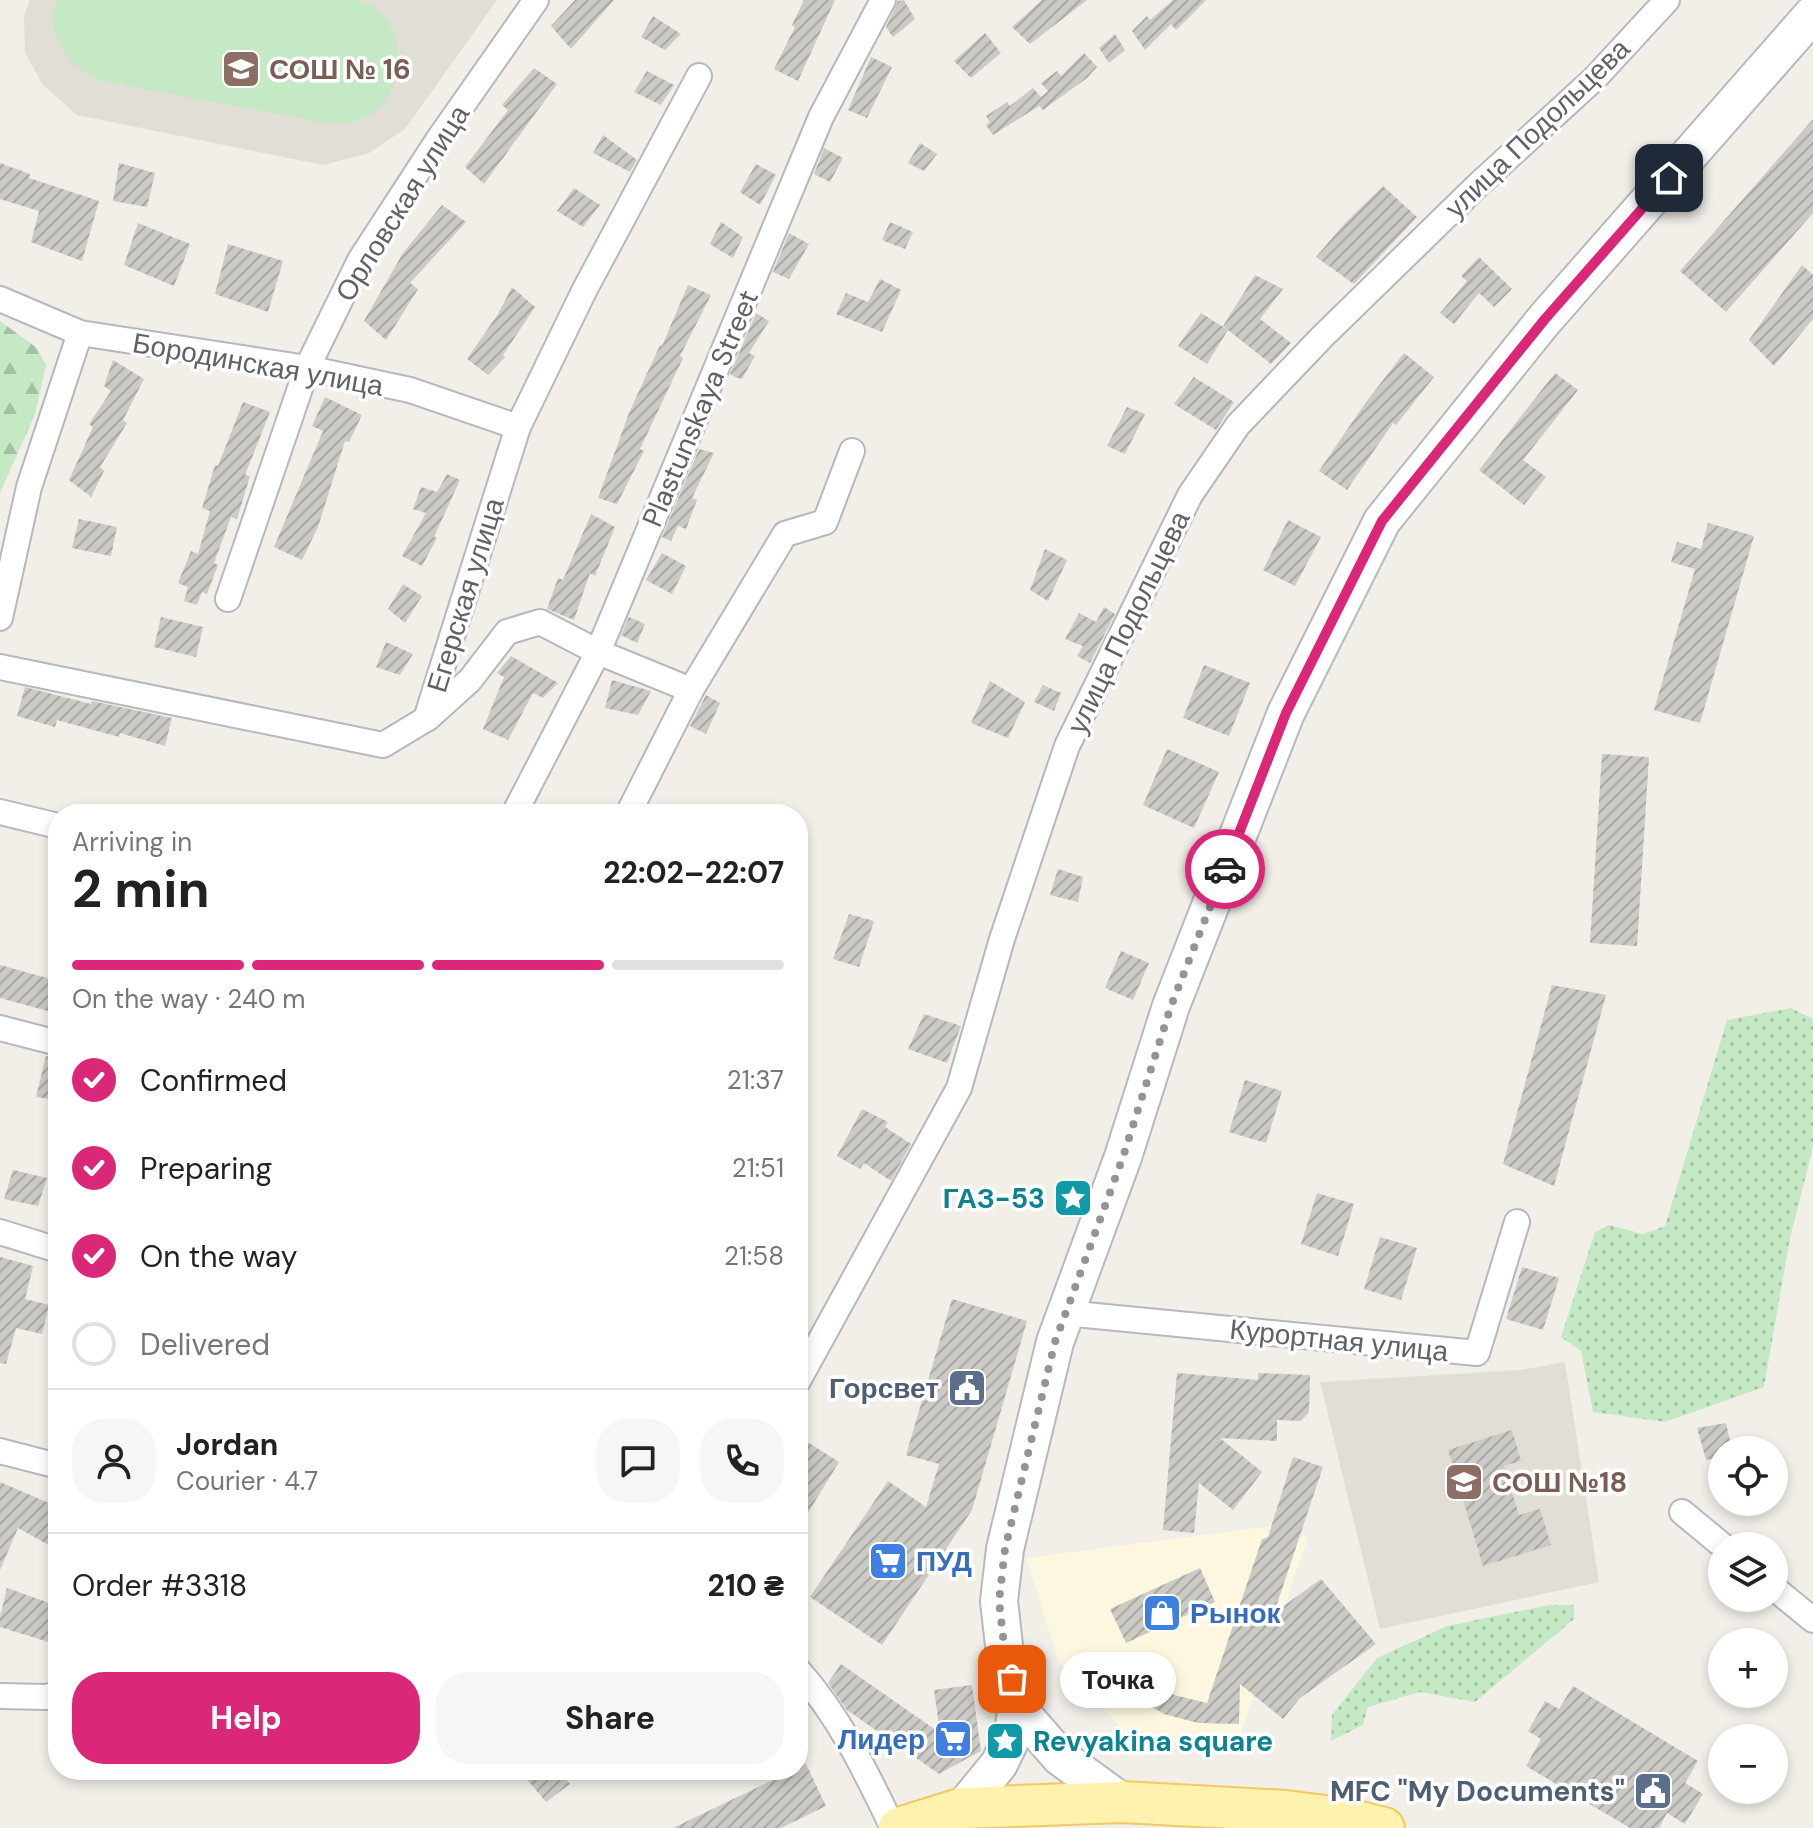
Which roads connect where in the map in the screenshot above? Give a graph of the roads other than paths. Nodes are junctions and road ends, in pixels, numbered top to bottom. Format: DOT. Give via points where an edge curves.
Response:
graph roads {
  1 [pos="536,0"];
  2 [pos="883,0"];
  3 [pos="1667,0"];
  4 [pos="1813,14"];
  5 [pos="699,76"];
  6 [pos="0,299"];
  7 [pos="80,333"];
  8 [pos="307,368"];
  9 [pos="518,427"];
  10 [pos="852,451"];
  11 [pos="228,599"];
  12 [pos="0,618"];
  13 [pos="598,652"];
  14 [pos="0,667"];
  15 [pos="691,690"];
  16 [pos="426,719"];
  17 [pos="519,804"];
  18 [pos="633,804"];
  19 [pos="0,812"];
  20 [pos="48,824"];
  21 [pos="0,1028"];
  22 [pos="48,1040"];
  23 [pos="1517,1222"];
  24 [pos="0,1232"];
  25 [pos="48,1247"];
  26 [pos="1065,1313"];
  27 [pos="808,1363"];
  28 [pos="0,1451"];
  29 [pos="48,1463"];
  30 [pos="1682,1512"];
  31 [pos="1708,1534"];
  32 [pos="1788,1599"];
  33 [pos="1813,1620"];
  34 [pos="808,1681"];
  35 [pos="0,1696"];
  36 [pos="48,1696"];
  37 [pos="1018,1701"];
  38 [pos="1122,1802"];
  39 [pos="963,1808"];
  40 [pos="896,1828"];
  41 [pos="1384,1828"];
  1 -- 8 [label="street, Орловская улица" via="360,260"];
  2 -- 13 [label="street, Plastunskaya Street" via="821,117"];
  3 -- 27 [label="street, улица Подольцева" via="1595,78 1290,370 1238,425 1190,495 1067,746 959,1088"];
  4 -- 26 [label="main road" via="1545,319 1382,521 1286,713 1171,1006"];
  5 -- 9 [label="street, Егерская улица"];
  6 -- 7 [label="street, Бородинская улица"];
  7 -- 8 [label="street, Бородинская улица"];
  7 -- 12 [label="street" via="29,487"];
  8 -- 9 [label="street, Бородинская улица" via="410,390"];
  8 -- 11 [label="street, Орловская улица"];
  9 -- 16 [label="street, Егерская улица"];
  10 -- 15 [label="street" via="825,522 785,534"];
  13 -- 15 [label="street"];
  13 -- 16 [label="street" via="540,622 507,632 470,680"];
  13 -- 17 [label="street, Plastunskaya Street"];
  14 -- 16 [label="street, Егерская улица" via="383,745"];
  15 -- 18 [label="street"];
  19 -- 20 [label="street"];
  21 -- 22 [label="street"];
  23 -- 26 [label="street, Курортная улица" via="1477,1353"];
  24 -- 25 [label="street"];
  26 -- 37 [label="main road" via="1009,1534 999,1601"];
  28 -- 29 [label="street"];
  30 -- 31 [label="street"];
  32 -- 33 [label="street"];
  34 -- 40 [label="street" via="850,1741"];
  35 -- 36 [label="street"];
  37 -- 38 [label="main road" via="1038,1735 1060,1757"];
  37 -- 39 [label="main road" via="1012,1737 999,1764"];
  38 -- 39 [label="main road"];
  38 -- 41 [label="main road" via="1286,1811"];
  39 -- 40 [label="main road"];
}
